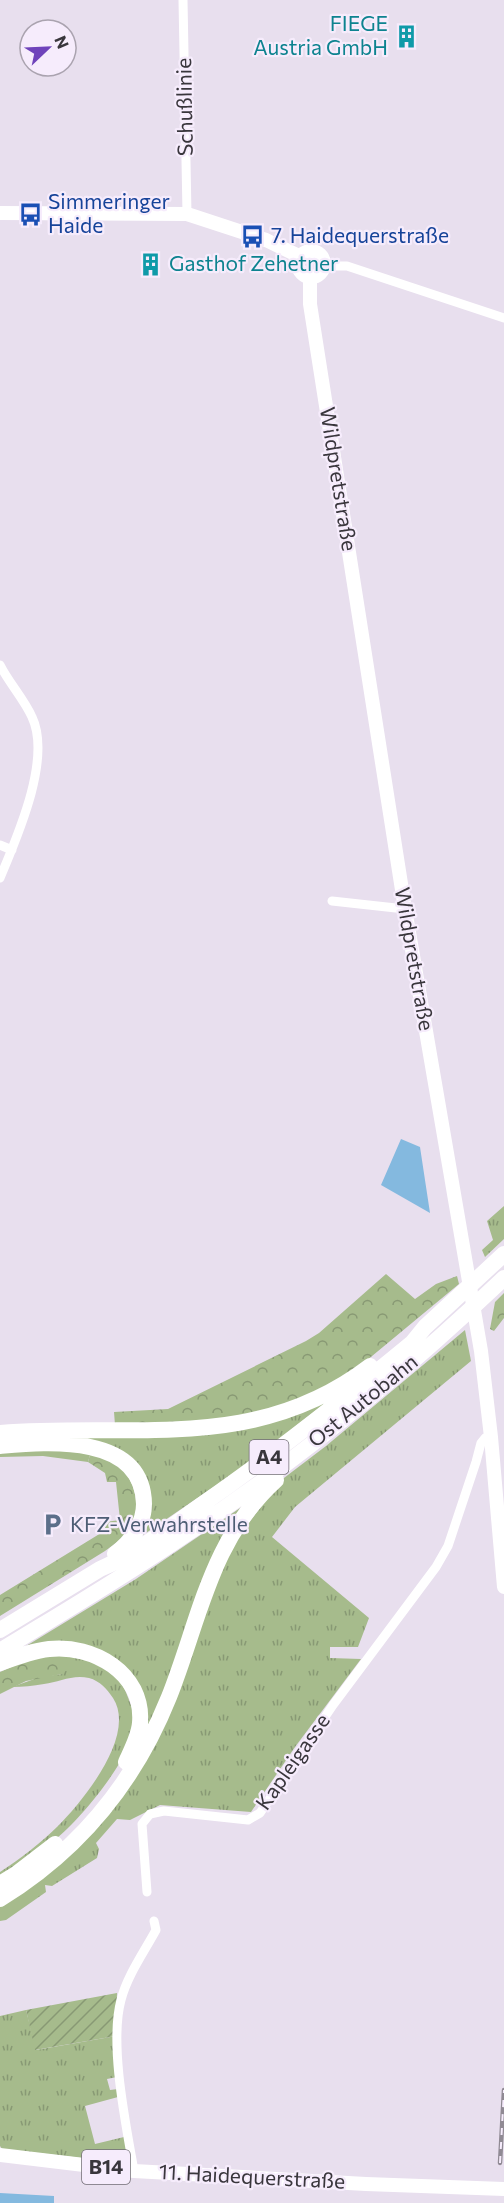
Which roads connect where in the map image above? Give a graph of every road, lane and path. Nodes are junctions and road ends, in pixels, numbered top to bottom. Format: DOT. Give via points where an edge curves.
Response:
graph roads {
  1 [pos="183,0"];
  2 [pos="0,213"];
  3 [pos="187,214"];
  4 [pos="301,257"];
  5 [pos="324,266"];
  6 [pos="310,277"];
  7 [pos="504,318"];
  8 [pos="0,665"];
  9 [pos="0,845"];
  10 [pos="12,849"];
  11 [pos="0,878"];
  12 [pos="332,901"];
  13 [pos="405,909"];
  14 [pos="498,1259"];
  15 [pos="500,1282"];
  16 [pos="425,1327"];
  17 [pos="0,1433"];
  18 [pos="491,1437"];
  19 [pos="315,1441"];
  20 [pos="0,1446"];
  21 [pos="100,1569"];
  22 [pos="504,1587"];
  23 [pos="0,1630"];
  24 [pos="0,1651"];
  25 [pos="0,1663"];
  26 [pos="0,1884"];
  27 [pos="147,1893"];
  28 [pos="0,1899"];
  29 [pos="154,1921"];
  30 [pos="0,2155"];
  31 [pos="134,2170"];
  32 [pos="504,2189"];
  1 -- 3 [label="street, Schußlinie"];
  2 -- 3 [label="main road"];
  3 -- 4 [label="main road" via="266,240"];
  4 -- 5 [label="main road" via="314,252 322,257"];
  4 -- 6 [label="main road" via="299,268"];
  5 -- 6 [label="main road" via="318,275"];
  5 -- 7 [label="street" via="347,266"];
  6 -- 13 [label="main road, Wildpretstraße" via="310,304"];
  8 -- 10 [label="street" via="33,717 39,744 36,776"];
  9 -- 10 [label="street"];
  10 -- 11 [label="street"];
  12 -- 13 [label="street"];
  13 -- 18 [label="main road, Wildpretstraße" via="481,1351"];
  14 -- 16 [label="highway, Ost Autobahn / A4"];
  15 -- 19 [label="highway, Ost Autobahn / A4" via="377,1392"];
  16 -- 17 [label="highway" via="326,1393 253,1421 194,1429"];
  16 -- 21 [label="highway, Ost Autobahn / A4" via="385,1365 260,1464 179,1521"];
  18 -- 22 [label="main road, Wildpretstraße"];
  18 -- 27 [label="street, Kapleigasse" via="480,1443 448,1546 260,1813 248,1820 164,1811 150,1814 142,1824"];
  19 -- 24 [label="highway, Ost Autobahn / A4" via="187,1534"];
  19 -- 28 [label="highway" via="245,1514 226,1544 209,1578 169,1697 132,1772 73,1843"];
  20 -- 21 [label="highway" via="86,1445 104,1450 131,1469 143,1497 141,1519 131,1539"];
  21 -- 23 [label="highway, Ost Autobahn / A4"];
  25 -- 26 [label="highway" via="50,1649 90,1653 122,1672 133,1687 140,1723 124,1766 103,1796 46,1852"];
  29 -- 31 [label="street" via="156,1930 128,1982 118,2020 120,2079"];
  30 -- 31 [label="main road, 11. Haidequerstraße / B14"];
  31 -- 32 [label="main road, 11. Haidequerstraße / B14"];
}
